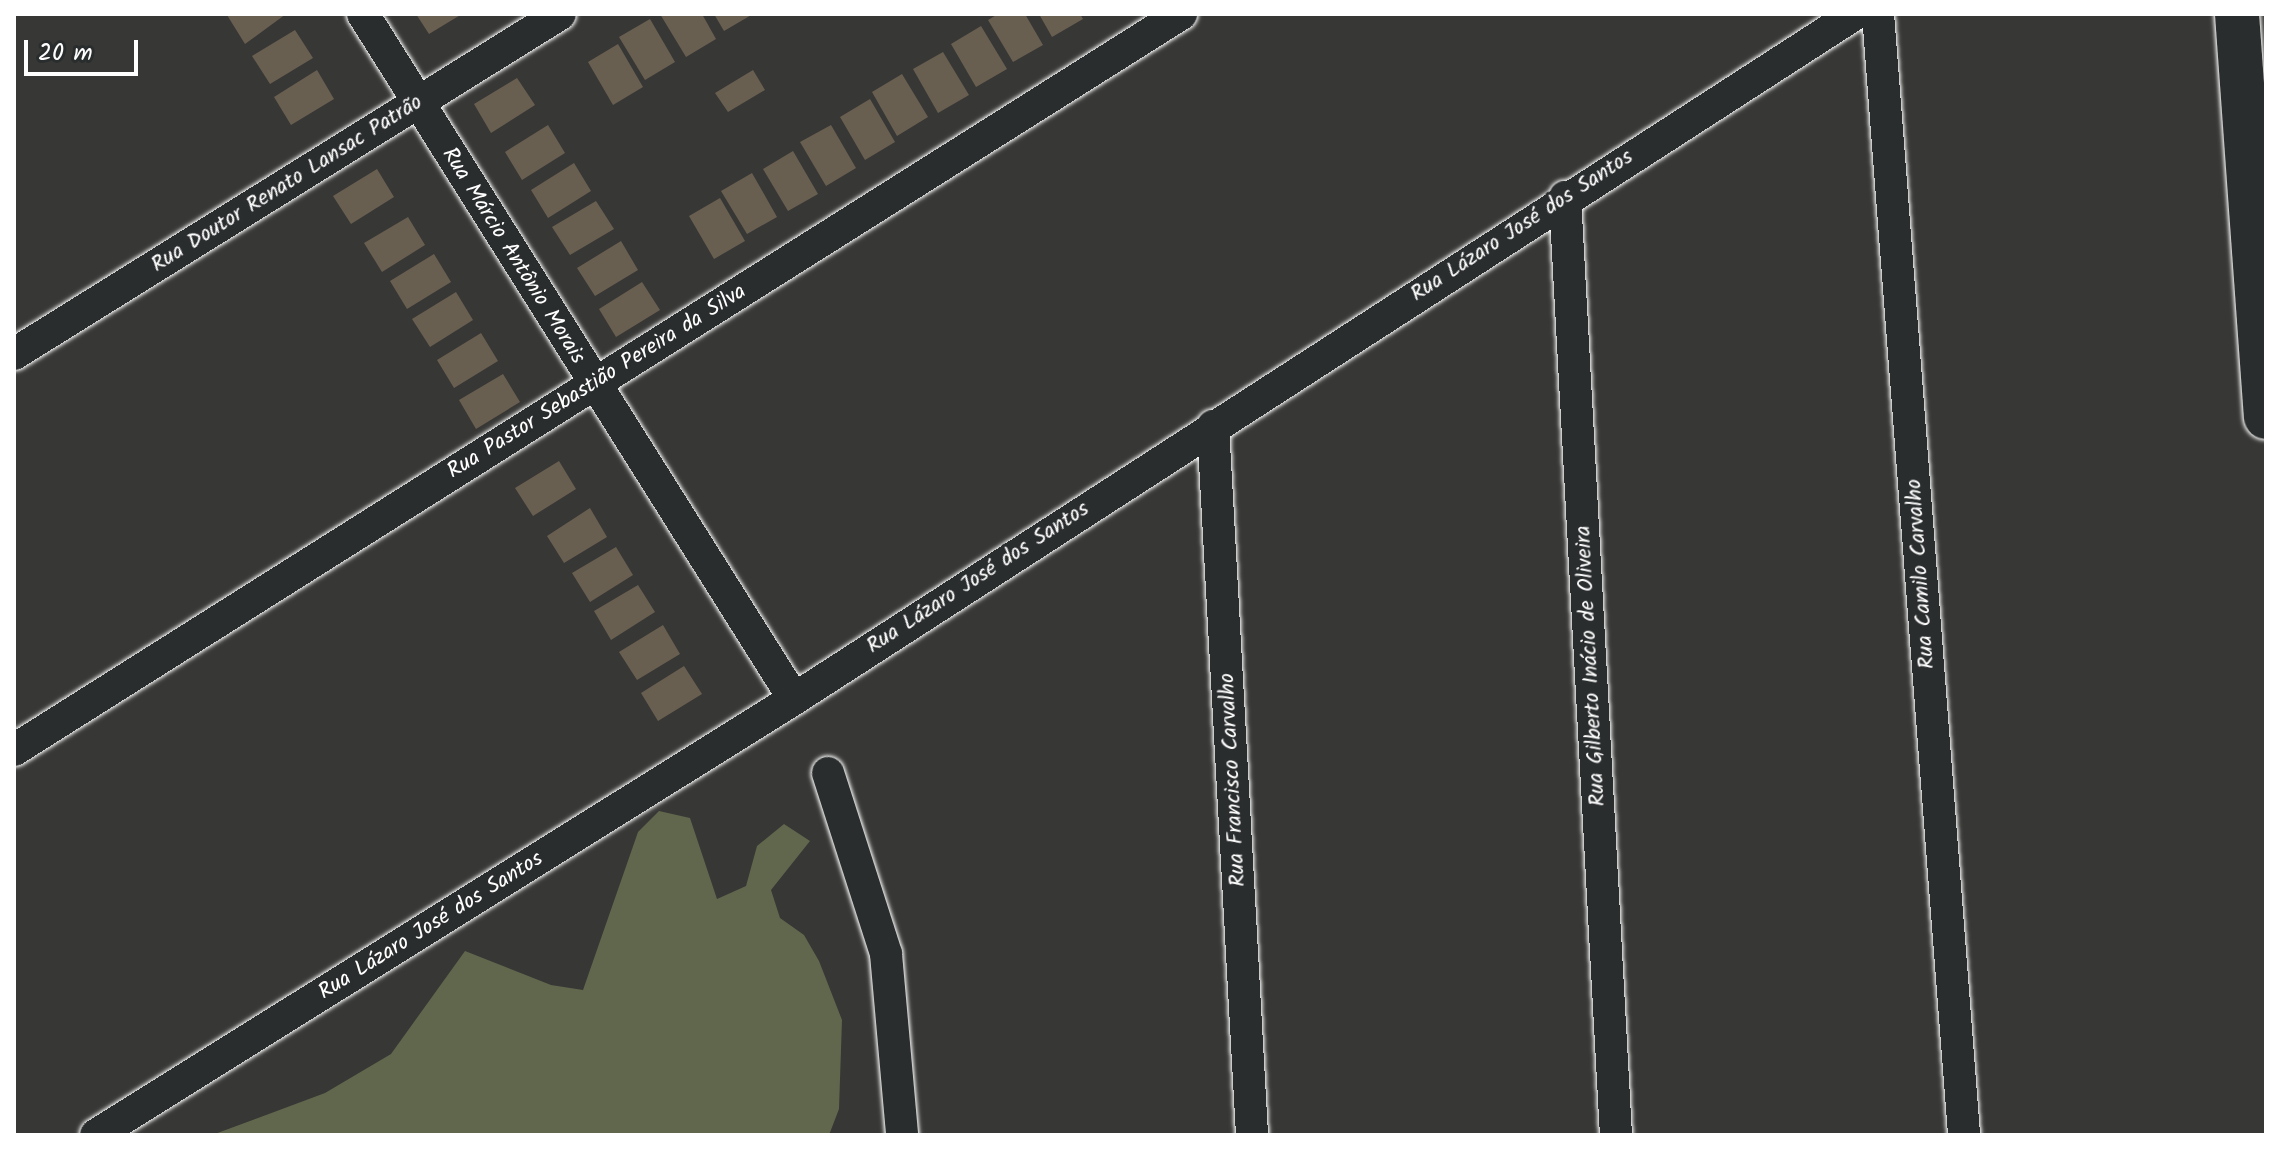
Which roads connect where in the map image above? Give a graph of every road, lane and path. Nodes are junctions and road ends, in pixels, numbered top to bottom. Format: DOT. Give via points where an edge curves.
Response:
graph roads {
  1 [pos="363,14"];
  2 [pos="560,14"];
  3 [pos="1181,14"];
  4 [pos="1855,14"];
  5 [pos="1878,14"];
  6 [pos="2237,14"];
  7 [pos="416,103"];
  8 [pos="1565,197"];
  9 [pos="14,354"];
  10 [pos="594,384"];
  11 [pos="2266,417"];
  12 [pos="1213,426"];
  13 [pos="794,699"];
  14 [pos="14,750"];
  15 [pos="828,773"];
  16 [pos="96,1135"];
  17 [pos="902,1135"];
  18 [pos="1252,1135"];
  19 [pos="1616,1135"];
  20 [pos="1964,1135"];
  1 -- 7 [label="street, Rua Márcio Antônio Morais"];
  2 -- 7 [label="street, Rua Doutor Renato Lansac Patrão"];
  3 -- 10 [label="street, Rua Pastor Sebastião Pereira da Silva"];
  4 -- 8 [label="street, Rua Lázaro José dos Santos"];
  5 -- 20 [label="street, Rua Camilo Carvalho"];
  6 -- 11 [label="street"];
  7 -- 9 [label="street, Rua Doutor Renato Lansac Patrão"];
  7 -- 10 [label="street, Rua Márcio Antônio Morais"];
  8 -- 12 [label="street, Rua Lázaro José dos Santos"];
  8 -- 19 [label="street, Rua Gilberto Inácio de Oliveira"];
  10 -- 13 [label="street, Rua Márcio Antônio Morais"];
  10 -- 14 [label="street, Rua Pastor Sebastião Pereira da Silva"];
  12 -- 13 [label="street, Rua Lázaro José dos Santos"];
  12 -- 18 [label="street, Rua Francisco Carvalho"];
  13 -- 16 [label="street, Rua Lázaro José dos Santos"];
  15 -- 17 [label="street" via="886,954"];
}
